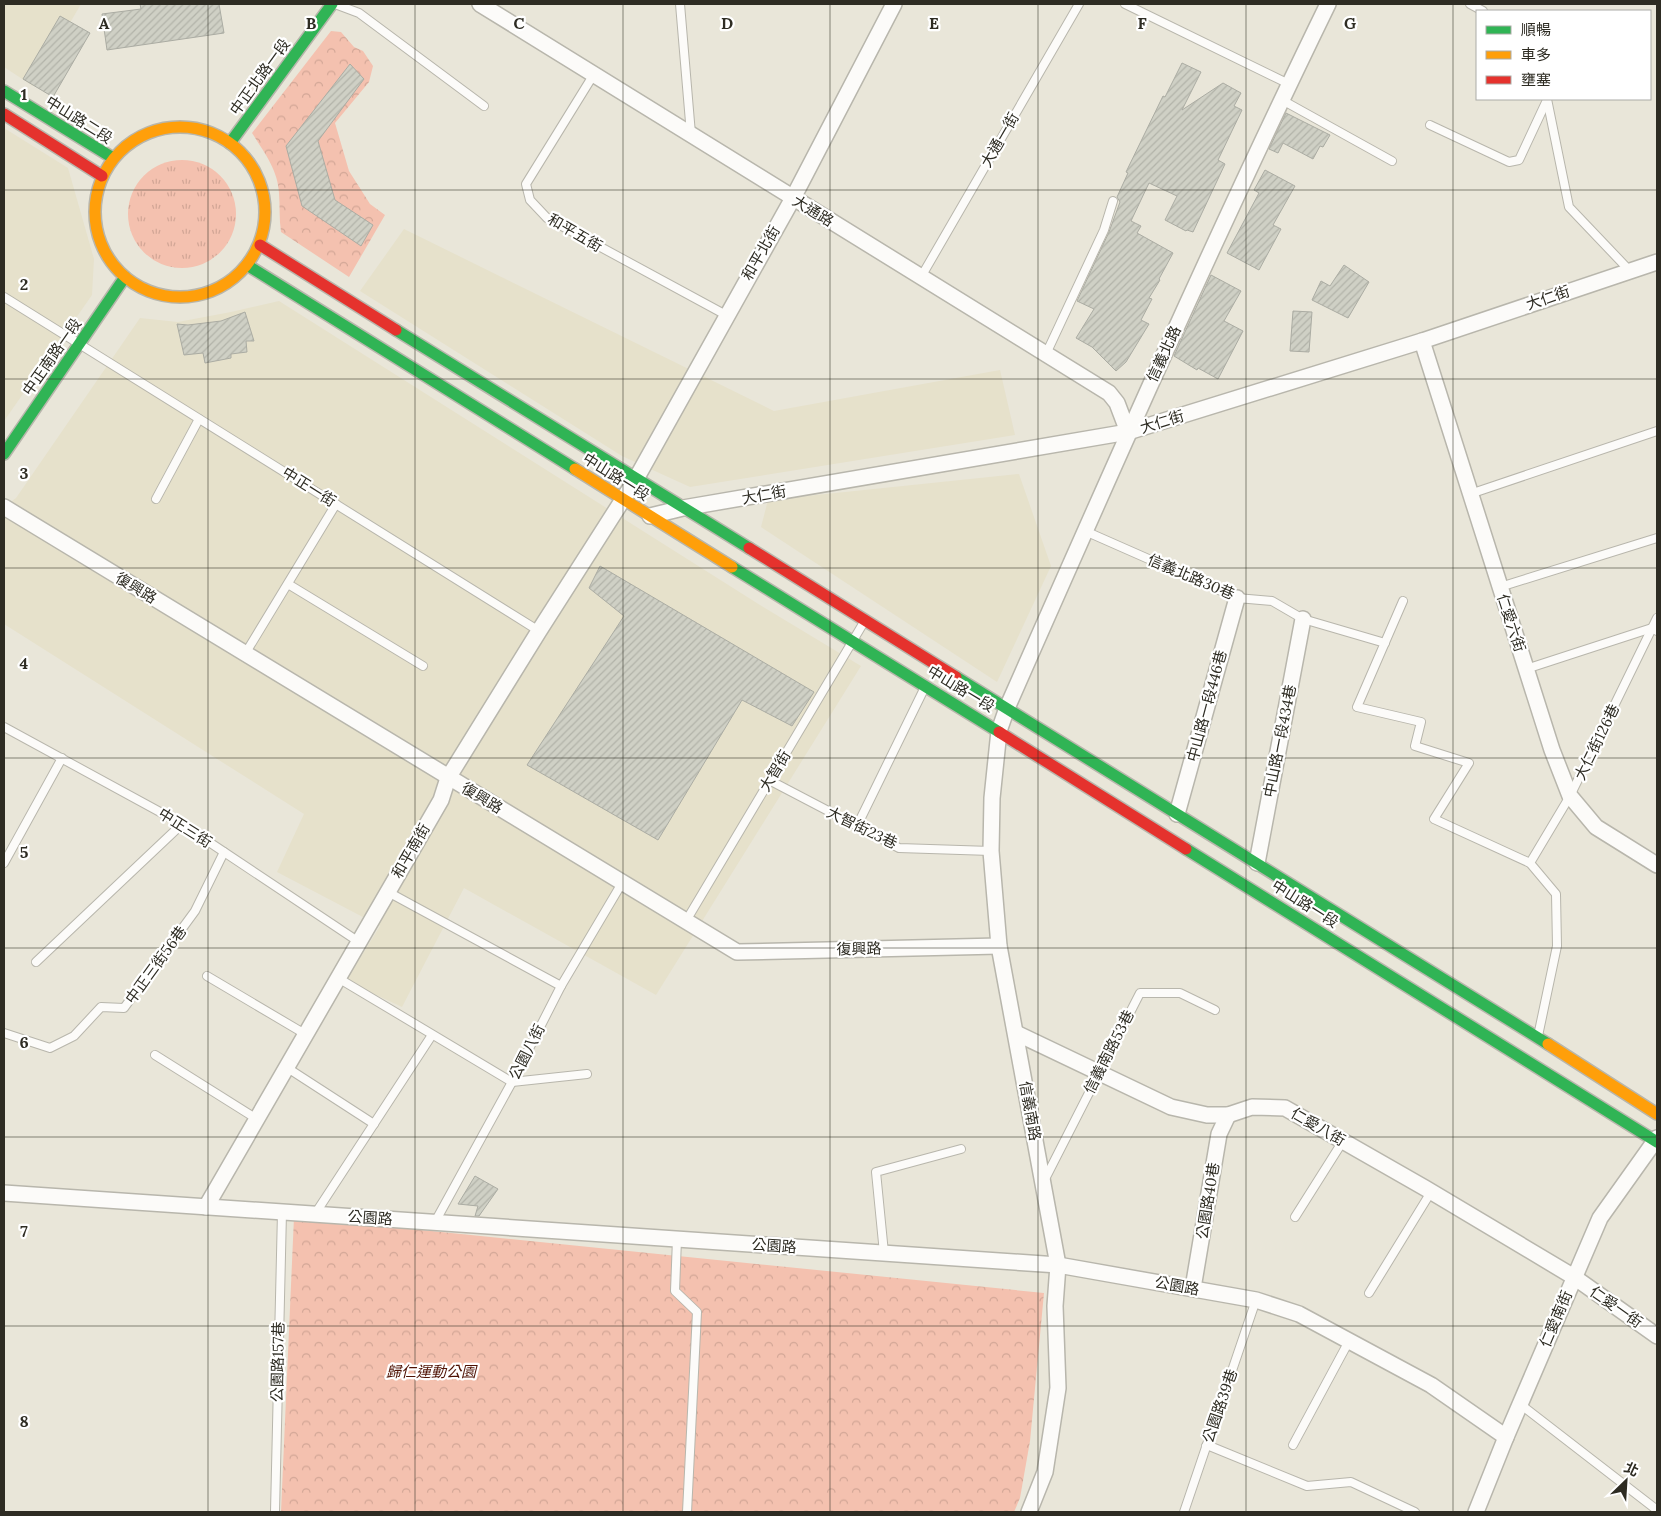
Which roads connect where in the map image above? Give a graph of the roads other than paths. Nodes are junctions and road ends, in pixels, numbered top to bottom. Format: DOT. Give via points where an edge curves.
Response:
graph roads {
  1 [pos="333,4"];
  2 [pos="480,4"];
  3 [pos="680,4"];
  4 [pos="894,4"];
  5 [pos="1079,4"];
  6 [pos="1125,4"];
  7 [pos="1328,4"];
  8 [pos="1470,4"];
  9 [pos="1482,10"];
  10 [pos="594,74"];
  11 [pos="1289,84"];
  12 [pos="4,91"];
  13 [pos="1282,100"];
  14 [pos="1547,100"];
  15 [pos="1547,100"];
  16 [pos="484,106"];
  17 [pos="4,114"];
  18 [pos="1430,125"];
  19 [pos="691,134"];
  20 [pos="230,143"];
  21 [pos="113,158"];
  22 [pos="1392,161"];
  23 [pos="102,176"];
  24 [pos="792,198"];
  25 [pos="1113,201"];
  26 [pos="260,245"];
  27 [pos="1657,262"];
  28 [pos="247,265"];
  29 [pos="1629,270"];
  30 [pos="126,277"];
  31 [pos="921,277"];
  32 [pos="4,297"];
  33 [pos="726,316"];
  34 [pos="1422,342"];
  35 [pos="79,344"];
  36 [pos="1046,354"];
  37 [pos="199,419"];
  38 [pos="1657,431"];
  39 [pos="1128,432"];
  40 [pos="4,454"];
  41 [pos="636,479"];
  42 [pos="1470,494"];
  43 [pos="156,499"];
  44 [pos="623,500"];
  45 [pos="336,504"];
  46 [pos="4,508"];
  47 [pos="683,508"];
  48 [pos="650,516"];
  49 [pos="1084,531"];
  50 [pos="1657,538"];
  51 [pos="288,584"];
  52 [pos="1500,587"];
  53 [pos="1237,598"];
  54 [pos="1403,601"];
  55 [pos="1657,618"];
  56 [pos="1303,619"];
  57 [pos="865,621"];
  58 [pos="1655,629"];
  59 [pos="539,631"];
  60 [pos="852,641"];
  61 [pos="1385,643"];
  62 [pos="245,654"];
  63 [pos="423,666"];
  64 [pos="1526,669"];
  65 [pos="926,685"];
  66 [pos="1006,708"];
  67 [pos="4,727"];
  68 [pos="1000,731"];
  69 [pos="62,758"];
  70 [pos="448,778"];
  71 [pos="769,780"];
  72 [pos="1570,796"];
  73 [pos="1177,814"];
  74 [pos="182,824"];
  75 [pos="857,826"];
  76 [pos="991,851"];
  77 [pos="224,852"];
  78 [pos="4,863"];
  79 [pos="1530,863"];
  80 [pos="1257,864"];
  81 [pos="1657,865"];
  82 [pos="622,883"];
  83 [pos="388,892"];
  84 [pos="686,921"];
  85 [pos="359,942"];
  86 [pos="999,946"];
  87 [pos="36,962"];
  88 [pos="207,976"];
  89 [pos="338,978"];
  90 [pos="561,986"];
  91 [pos="1215,1010"];
  92 [pos="4,1033"];
  93 [pos="1016,1033"];
  94 [pos="306,1034"];
  95 [pos="432,1035"];
  96 [pos="1538,1038"];
  97 [pos="155,1055"];
  98 [pos="286,1067"];
  99 [pos="1099,1073"];
  100 [pos="587,1074"];
  101 [pos="512,1082"];
  102 [pos="1657,1114"];
  103 [pos="1228,1115"];
  104 [pos="257,1118"];
  105 [pos="374,1124"];
  106 [pos="1657,1140"];
  107 [pos="1343,1141"];
  108 [pos="961,1148"];
  109 [pos="1043,1182"];
  110 [pos="1431,1192"];
  111 [pos="4,1193"];
  112 [pos="206,1207"];
  113 [pos="282,1212"];
  114 [pos="315,1214"];
  115 [pos="1295,1217"];
  116 [pos="435,1223"];
  117 [pos="678,1239"];
  118 [pos="884,1253"];
  119 [pos="1058,1265"];
  120 [pos="1574,1277"];
  121 [pos="1193,1288"];
  122 [pos="1369,1293"];
  123 [pos="1256,1300"];
  124 [pos="1657,1336"];
  125 [pos="1349,1341"];
  126 [pos="1520,1404"];
  127 [pos="1506,1437"];
  128 [pos="1207,1445"];
  129 [pos="1293,1445"];
  130 [pos="1657,1511"];
  131 [pos="275,1512"];
  132 [pos="687,1512"];
  133 [pos="1029,1512"];
  134 [pos="1184,1512"];
  135 [pos="1415,1512"];
  136 [pos="1476,1512"];
  1 -- 16 [label="lane" via="359,14"];
  1 -- 20 [label="main road, 中正北路一段"];
  2 -- 10 [label="street, 大通路"];
  3 -- 19 [label="lane"];
  4 -- 24 [label="street, 和平北街"];
  5 -- 31 [label="lane, 大通一街"];
  6 -- 11 [label="lane"];
  7 -- 11 [label="street, 信義北路"];
  8 -- 9 [label="lane"];
  10 -- 19 [label="street, 大通路"];
  10 -- 33 [label="lane, 和平五街" via="526,184 530,200 547,218"];
  11 -- 13 [label="street, 信義北路"];
  12 -- 21 [label="main road, 中山路二段"];
  13 -- 22 [label="lane"];
  13 -- 39 [label="street, 信義北路"];
  14 -- 18 [label="lane" via="1519,160 1509,162"];
  15 -- 29 [label="lane" via="1568,208"];
  17 -- 23 [label="main road"];
  19 -- 24 [label="street, 大通路"];
  20 -- 21 [label="main road" via="204,130 175,127 147,133"];
  20 -- 26 [label="main road" via="250,164 262,189 265,212"];
  21 -- 23 [label="main road"];
  23 -- 30 [label="main road" via="94,212 97,230 112,264"];
  24 -- 31 [label="street, 大通路"];
  24 -- 33 [label="street, 和平北街"];
  25 -- 36 [label="lane" via="1104,230"];
  26 -- 28 [label="main road"];
  26 -- 41 [label="main road, 中山路一段"];
  27 -- 29 [label="street, 大仁街"];
  28 -- 30 [label="main road" via="217,289 179,297 142,288"];
  28 -- 44 [label="main road, 中山路一段"];
  29 -- 34 [label="street, 大仁街"];
  30 -- 35 [label="main road, 中正南路一段"];
  31 -- 36 [label="street, 大通路"];
  32 -- 35 [label="lane, 中正一街"];
  33 -- 41 [label="street, 和平北街"];
  34 -- 39 [label="street, 大仁街"];
  34 -- 42 [label="street, 仁愛六街"];
  35 -- 37 [label="lane, 中正一街"];
  35 -- 40 [label="main road, 中正南路一段"];
  36 -- 39 [label="street, 大通路" via="1109,393 1117,403"];
  37 -- 43 [label="lane"];
  37 -- 45 [label="lane, 中正一街"];
  38 -- 42 [label="lane"];
  39 -- 47 [label="street, 大仁街"];
  39 -- 49 [label="street, 信義北路"];
  41 -- 44 [label="street, 和平北街"];
  41 -- 47 [label="main road, 中山路一段"];
  42 -- 52 [label="street, 仁愛六街"];
  44 -- 48 [label="main road, 中山路一段"];
  44 -- 59 [label="street, 和平南街"];
  45 -- 51 [label="lane"];
  45 -- 59 [label="lane, 中正一街"];
  46 -- 62 [label="street, 復興路"];
  47 -- 48 [label="street, 大仁街"];
  47 -- 57 [label="main road, 中山路一段"];
  48 -- 60 [label="main road, 中山路一段"];
  49 -- 53 [label="lane, 信義北路30巷"];
  49 -- 66 [label="street, 信義北路"];
  50 -- 52 [label="lane"];
  51 -- 62 [label="lane"];
  51 -- 63 [label="lane"];
  52 -- 64 [label="street, 仁愛六街"];
  53 -- 56 [label="lane, 信義北路30巷" via="1272,601"];
  53 -- 73 [label="street, 中山路一段446巷"];
  54 -- 61 [label="lane"];
  55 -- 58 [label="lane, 大仁街126巷"];
  56 -- 61 [label="lane, 信義北路30巷"];
  56 -- 80 [label="street, 中山路一段434巷"];
  57 -- 60 [label="lane, 大智街"];
  57 -- 66 [label="main road, 中山路一段"];
  58 -- 64 [label="lane"];
  58 -- 72 [label="lane, 大仁街126巷"];
  59 -- 70 [label="street, 和平南街"];
  60 -- 65 [label="main road, 中山路一段"];
  60 -- 71 [label="lane, 大智街"];
  61 -- 79 [label="lane" via="1356,707 1421,722 1416,746 1469,763 1434,819"];
  62 -- 70 [label="street, 復興路"];
  64 -- 72 [label="street, 仁愛六街"];
  65 -- 68 [label="main road, 中山路一段"];
  65 -- 75 [label="lane"];
  66 -- 68 [label="street, 信義南路"];
  66 -- 73 [label="main road, 中山路一段"];
  67 -- 69 [label="lane, 中正三街"];
  68 -- 76 [label="street, 信義南路" via="992,798"];
  68 -- 106 [label="main road, 中山路一段"];
  69 -- 74 [label="lane, 中正三街"];
  69 -- 78 [label="lane"];
  70 -- 82 [label="street, 復興路"];
  70 -- 83 [label="street, 和平南街" via="441,800"];
  71 -- 75 [label="lane, 大智街23巷"];
  71 -- 84 [label="lane, 大智街"];
  72 -- 79 [label="lane, 大仁街126巷"];
  72 -- 81 [label="street, 仁愛六街" via="1596,826"];
  73 -- 80 [label="main road, 中山路一段"];
  74 -- 77 [label="lane, 中正三街"];
  74 -- 87 [label="lane"];
  75 -- 76 [label="lane, 大智街23巷" via="899,848"];
  76 -- 86 [label="street, 信義南路"];
  77 -- 85 [label="lane, 中正三街"];
  77 -- 92 [label="lane, 中正三街56巷" via="195,911 124,1008 101,1007 74,1036 50,1048"];
  79 -- 96 [label="lane" via="1556,894 1557,946"];
  80 -- 96 [label="main road, 中山路一段"];
  82 -- 84 [label="street, 復興路"];
  82 -- 90 [label="lane, 公園八街"];
  83 -- 85 [label="street, 和平南街"];
  83 -- 90 [label="lane"];
  84 -- 86 [label="street, 復興路" via="737,952"];
  85 -- 89 [label="street, 和平南街"];
  86 -- 93 [label="street, 信義南路"];
  88 -- 94 [label="lane"];
  89 -- 94 [label="street, 和平南街"];
  89 -- 95 [label="lane"];
  90 -- 101 [label="lane, 公園八街"];
  91 -- 99 [label="lane, 信義南路53巷" via="1180,993 1140,992"];
  93 -- 99 [label="street, 仁愛八街"];
  93 -- 109 [label="street, 信義南路"];
  94 -- 98 [label="street, 和平南街"];
  95 -- 101 [label="lane"];
  95 -- 105 [label="lane"];
  96 -- 102 [label="main road, 中山路一段"];
  97 -- 104 [label="lane"];
  98 -- 104 [label="street, 和平南街"];
  98 -- 105 [label="lane"];
  99 -- 103 [label="street, 仁愛八街" via="1171,1107 1207,1115"];
  99 -- 109 [label="lane, 信義南路53巷"];
  100 -- 101 [label="lane"];
  101 -- 116 [label="lane, 公園八街"];
  103 -- 107 [label="street, 仁愛八街" via="1252,1107 1285,1108"];
  103 -- 121 [label="street, 公園路40巷" via="1219,1134"];
  104 -- 112 [label="street, 和平南街"];
  105 -- 114 [label="lane"];
  106 -- 120 [label="street, 仁愛南街" via="1600,1218"];
  107 -- 110 [label="street, 仁愛八街"];
  107 -- 115 [label="lane"];
  108 -- 118 [label="lane" via="876,1172"];
  109 -- 119 [label="street, 信義南路"];
  110 -- 120 [label="street, 仁愛八街"];
  110 -- 122 [label="lane"];
  111 -- 112 [label="street, 公園路"];
  112 -- 113 [label="street, 公園路"];
  113 -- 114 [label="street, 公園路"];
  113 -- 131 [label="lane, 公園路157巷"];
  114 -- 116 [label="street, 公園路"];
  116 -- 117 [label="street, 公園路"];
  117 -- 118 [label="street, 公園路"];
  117 -- 132 [label="lane" via="675,1291 697,1312"];
  118 -- 119 [label="street, 公園路"];
  119 -- 121 [label="street, 公園路"];
  119 -- 133 [label="street, 信義南路" via="1055,1306 1058,1388 1045,1472"];
  120 -- 124 [label="street, 仁愛一街"];
  120 -- 126 [label="street, 仁愛南街"];
  121 -- 123 [label="street, 公園路"];
  123 -- 125 [label="street, 公園路" via="1299,1314"];
  123 -- 128 [label="lane, 公園路39巷"];
  125 -- 127 [label="street, 公園路" via="1431,1385"];
  125 -- 129 [label="lane"];
  126 -- 127 [label="street, 仁愛南街"];
  126 -- 130 [label="lane"];
  127 -- 136 [label="street, 仁愛南街"];
  128 -- 134 [label="lane, 公園路39巷"];
  128 -- 135 [label="lane" via="1307,1486 1351,1482"];
}
